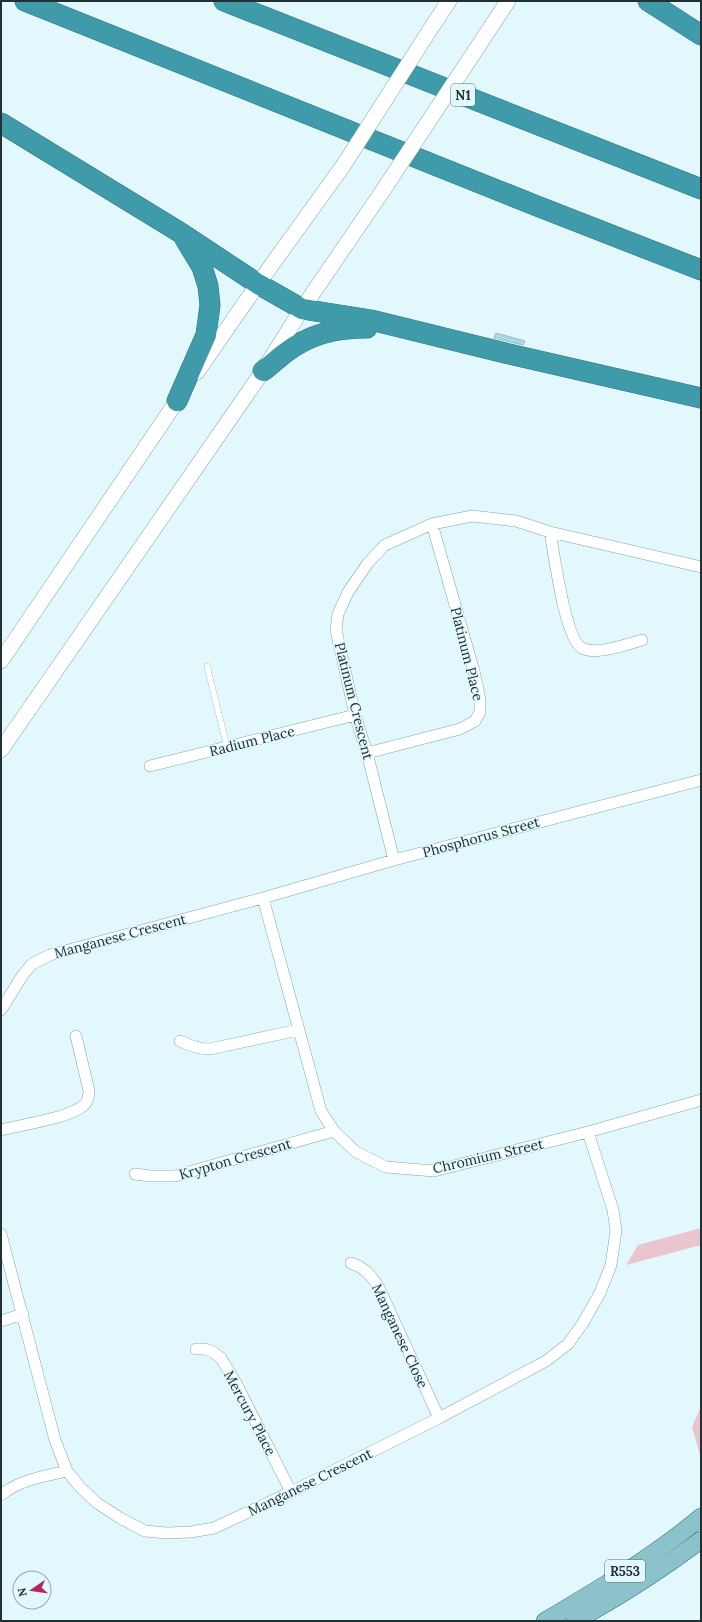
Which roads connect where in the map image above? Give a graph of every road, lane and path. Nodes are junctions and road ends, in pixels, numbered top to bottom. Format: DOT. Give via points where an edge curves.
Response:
graph roads {
  1 [pos="25,1"];
  2 [pos="224,1"];
  3 [pos="448,1"];
  4 [pos="508,1"];
  5 [pos="648,1"];
  6 [pos="701,35"];
  7 [pos="1,123"];
  8 [pos="701,189"];
  9 [pos="181,233"];
  10 [pos="701,270"];
  11 [pos="258,284"];
  12 [pos="302,309"];
  13 [pos="401,327"];
  14 [pos="263,372"];
  15 [pos="701,398"];
  16 [pos="177,401"];
  17 [pos="432,524"];
  18 [pos="550,532"];
  19 [pos="701,567"];
  20 [pos="642,640"];
  21 [pos="1,661"];
  22 [pos="208,666"];
  23 [pos="354,715"];
  24 [pos="227,747"];
  25 [pos="1,750"];
  26 [pos="367,753"];
  27 [pos="150,766"];
  28 [pos="701,780"];
  29 [pos="394,860"];
  30 [pos="262,898"];
  31 [pos="1,1010"];
  32 [pos="298,1030"];
  33 [pos="76,1036"];
  34 [pos="180,1041"];
  35 [pos="701,1100"];
  36 [pos="1,1130"];
  37 [pos="334,1131"];
  38 [pos="588,1132"];
  39 [pos="135,1174"];
  40 [pos="1,1234"];
  41 [pos="351,1263"];
  42 [pos="23,1314"];
  43 [pos="1,1321"];
  44 [pos="196,1348"];
  45 [pos="439,1418"];
  46 [pos="67,1471"];
  47 [pos="291,1492"];
  48 [pos="1,1495"];
  49 [pos="701,1517"];
  50 [pos="701,1540"];
  51 [pos="545,1621"];
  52 [pos="575,1621"];
  1 -- 10 [label="highway"];
  2 -- 8 [label="highway, N1"];
  3 -- 11 [label="main road, bridge" via="343,166"];
  4 -- 12 [label="main road, bridge"];
  5 -- 6 [label="highway"];
  7 -- 9 [label="highway"];
  9 -- 11 [label="highway"];
  9 -- 16 [label="highway" via="202,267 210,305 206,335"];
  11 -- 12 [label="highway"];
  11 -- 16 [label="main road"];
  12 -- 13 [label="highway"];
  12 -- 14 [label="main road"];
  13 -- 14 [label="highway" via="343,328 324,333 302,342"];
  13 -- 15 [label="highway"];
  14 -- 25 [label="main road"];
  16 -- 21 [label="main road"];
  17 -- 18 [label="street, Platinum Crescent" via="472,516 516,521"];
  17 -- 23 [label="street, Platinum Crescent" via="385,546 368,563 348,592 338,614 336,630"];
  17 -- 26 [label="street, Platinum Place" via="475,676 480,712 475,721 460,729"];
  18 -- 19 [label="street, Platinum Crescent"];
  18 -- 20 [label="street" via="566,618 576,644 582,649 609,649"];
  22 -- 24 [label="lane"];
  23 -- 24 [label="street, Radium Place"];
  23 -- 26 [label="street, Platinum Crescent"];
  24 -- 27 [label="street, Radium Place"];
  26 -- 29 [label="street, Platinum Crescent"];
  28 -- 29 [label="street, Phosphorus Street"];
  29 -- 30 [label="street, Phosphorus Street"];
  30 -- 31 [label="street, Manganese Crescent" via="50,954 32,964"];
  30 -- 32 [label="street, Chromium Street"];
  32 -- 34 [label="street" via="210,1050 201,1050"];
  32 -- 37 [label="street, Chromium Street" via="321,1111"];
  33 -- 36 [label="street" via="89,1091 89,1098 84,1106 60,1117"];
  35 -- 38 [label="street, Chromium Street"];
  37 -- 38 [label="street, Chromium Street" via="356,1152 386,1167 434,1171"];
  37 -- 39 [label="street, Krypton Crescent" via="175,1176"];
  38 -- 45 [label="street, Manganese Crescent" via="613,1210 616,1231 611,1266 600,1293 583,1323 563,1349 546,1362"];
  40 -- 42 [label="street, Manganese Crescent"];
  41 -- 45 [label="street, Manganese Close" via="366,1270 376,1283"];
  42 -- 43 [label="street"];
  42 -- 46 [label="street, Manganese Crescent" via="55,1440"];
  44 -- 47 [label="street, Mercury Place" via="213,1352 221,1358"];
  45 -- 47 [label="street, Manganese Crescent"];
  46 -- 47 [label="street, Manganese Crescent" via="96,1503 146,1531 167,1533 214,1528"];
  46 -- 48 [label="street" via="24,1482"];
  49 -- 51 [label="main road, R553" via="599,1589"];
  50 -- 52 [label="main road, R553" via="677,1558"];
}
